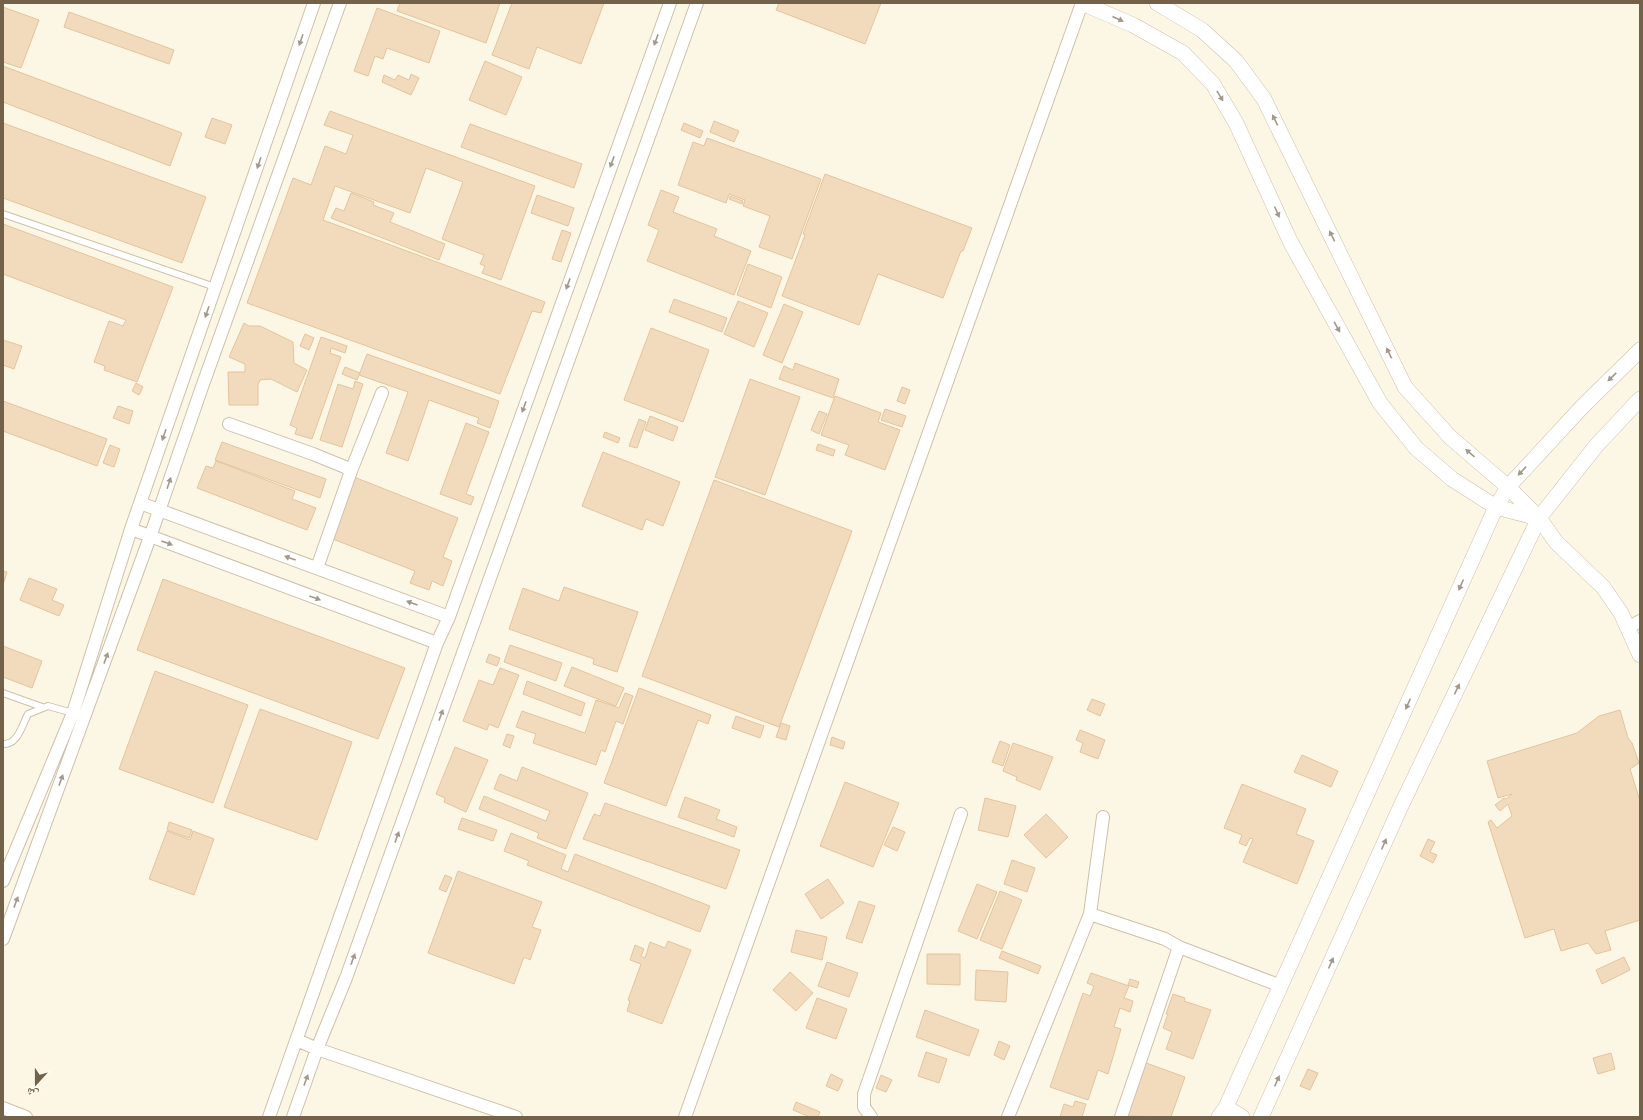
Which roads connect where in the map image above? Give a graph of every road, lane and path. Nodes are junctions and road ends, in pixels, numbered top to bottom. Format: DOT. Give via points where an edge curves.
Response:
graph roads {
  1 [pos="314,3"];
  2 [pos="340,3"];
  3 [pos="670,3"];
  4 [pos="697,3"];
  5 [pos="1082,3"];
  6 [pos="1157,3"];
  7 [pos="3,214"];
  8 [pos="215,287"];
  9 [pos="1640,350"];
  10 [pos="382,393"];
  11 [pos="1640,399"];
  12 [pos="229,424"];
  13 [pos="351,471"];
  14 [pos="1508,487"];
  15 [pos="140,503"];
  16 [pos="1496,507"];
  17 [pos="160,510"];
  18 [pos="1539,518"];
  19 [pos="131,529"];
  20 [pos="150,537"];
  21 [pos="317,568"];
  22 [pos="449,617"];
  23 [pos="1634,625"];
  24 [pos="437,643"];
  25 [pos="1640,655"];
  26 [pos="3,693"];
  27 [pos="42,707"];
  28 [pos="73,713"];
  29 [pos="3,744"];
  30 [pos="961,814"];
  31 [pos="1103,817"];
  32 [pos="3,881"];
  33 [pos="1090,914"];
  34 [pos="4,936"];
  35 [pos="1179,947"];
  36 [pos="1280,986"];
  37 [pos="297,1040"];
  38 [pos="317,1049"];
  39 [pos="3,1108"];
  40 [pos="1223,1112"];
  41 [pos="26,1117"];
  42 [pos="269,1117"];
  43 [pos="293,1117"];
  44 [pos="516,1117"];
  45 [pos="685,1117"];
  46 [pos="871,1117"];
  47 [pos="1008,1117"];
  48 [pos="1121,1117"];
  49 [pos="1242,1117"];
  50 [pos="1261,1117"];
  1 -- 8 [label="street, one-way"];
  17 -- 2 [label="street, one-way"];
  3 -- 22 [label="street, one-way"];
  38 -- 4 [label="street, one-way" via="351,963"];
  5 -- 16 [label="street, one-way" via="1133,25 1183,53 1213,84 1236,123 1291,243 1380,403 1416,448 1452,479"];
  5 -- 45 [label="street"];
  14 -- 6 [label="street, one-way" via="1450,437 1405,387 1264,99 1236,62 1202,30"];
  7 -- 8 [label="lane"];
  8 -- 15 [label="street, one-way"];
  9 -- 14 [label="street, one-way" via="1582,407"];
  10 -- 13 [label="street"];
  11 -- 18 [label="street" via="1596,446"];
  12 -- 13 [label="street" via="313,454"];
  13 -- 21 [label="street"];
  14 -- 16 [label="street"];
  14 -- 18 [label="street"];
  15 -- 17 [label="street"];
  15 -- 19 [label="street"];
  16 -- 18 [label="street"];
  16 -- 36 [label="street, one-way"];
  17 -- 20 [label="street"];
  21 -- 17 [label="street, one-way"];
  18 -- 23 [label="street" via="1556,542 1603,587 1621,613"];
  50 -- 18 [label="street, one-way" via="1400,808"];
  19 -- 20 [label="street"];
  19 -- 28 [label="street"];
  20 -- 24 [label="street, one-way"];
  34 -- 20 [label="street, one-way"];
  22 -- 21 [label="street, one-way"];
  22 -- 24 [label="street"];
  23 -- 25 [label="street"];
  24 -- 37 [label="street"];
  26 -- 27 [label="lane"];
  27 -- 28 [label="lane" via="48,706"];
  27 -- 29 [label="lane" via="28,714 16,739"];
  28 -- 32 [label="street"];
  30 -- 46 [label="street" via="864,1094 864,1107"];
  31 -- 33 [label="street"];
  33 -- 35 [label="street" via="1165,939"];
  33 -- 47 [label="street"];
  35 -- 36 [label="street"];
  35 -- 48 [label="street"];
  36 -- 40 [label="street"];
  37 -- 38 [label="street"];
  37 -- 42 [label="street"];
  43 -- 38 [label="street, one-way"];
  38 -- 44 [label="street"];
  39 -- 41 [label="street"];
  40 -- 49 [label="street"];
}
